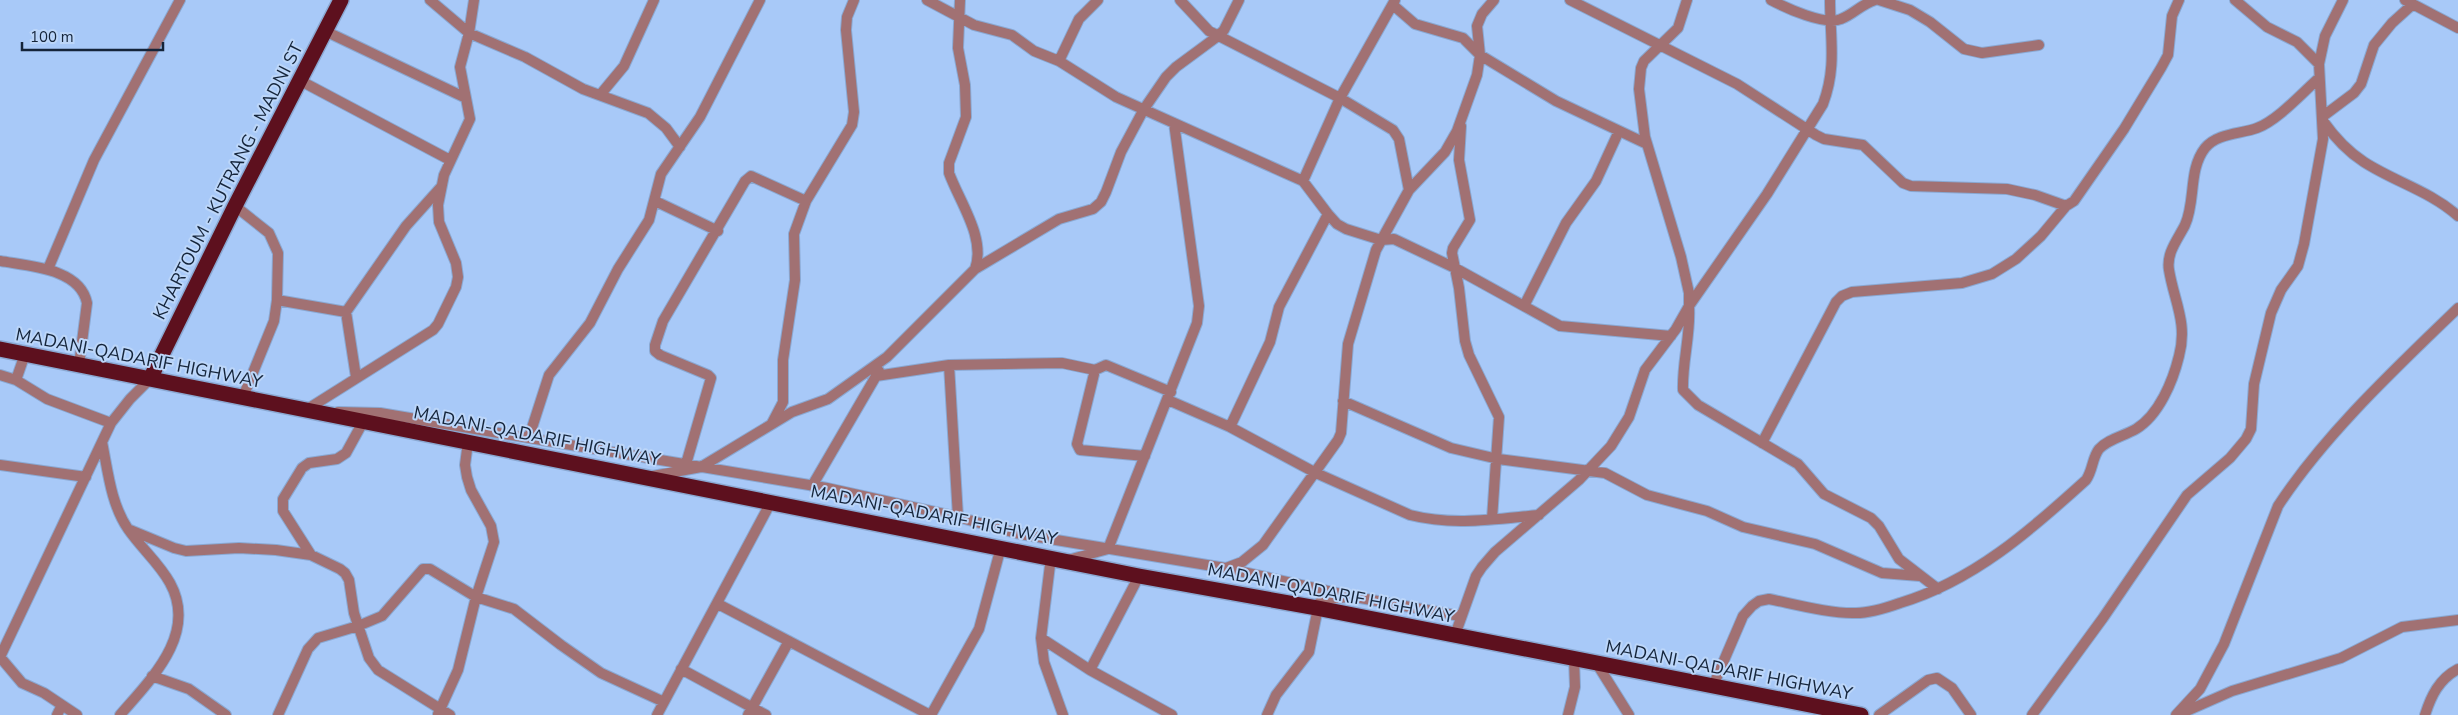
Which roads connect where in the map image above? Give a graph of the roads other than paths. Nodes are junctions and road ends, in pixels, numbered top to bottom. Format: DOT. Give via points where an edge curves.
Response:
graph roads {
  1 [pos="180,0"];
  2 [pos="342,0"];
  3 [pos="430,0"];
  4 [pos="474,0"];
  5 [pos="654,0"];
  6 [pos="760,0"];
  7 [pos="854,0"];
  8 [pos="927,0"];
  9 [pos="960,0"];
  10 [pos="1098,0"];
  11 [pos="1180,0"];
  12 [pos="1239,0"];
  13 [pos="1494,0"];
  14 [pos="1570,0"];
  15 [pos="1687,0"];
  16 [pos="1771,0"];
  17 [pos="1830,0"];
  18 [pos="1875,0"];
  19 [pos="1879,0"];
  20 [pos="2179,0"];
  21 [pos="2235,0"];
  22 [pos="2343,0"];
  23 [pos="2408,2"];
  24 [pos="1394,3"];
  25 [pos="961,19"];
  26 [pos="1831,21"];
  27 [pos="2458,28"];
  28 [pos="325,31"];
  29 [pos="469,32"];
  30 [pos="1218,36"];
  31 [pos="2039,45"];
  32 [pos="1657,46"];
  33 [pos="1480,55"];
  34 [pos="1059,61"];
  35 [pos="2319,64"];
  36 [pos="2319,78"];
  37 [pos="299,80"];
  38 [pos="600,95"];
  39 [pos="466,98"];
  40 [pos="1340,98"];
  41 [pos="1144,109"];
  42 [pos="2323,119"];
  43 [pos="1461,122"];
  44 [pos="1174,123"];
  45 [pos="1808,129"];
  46 [pos="1619,131"];
  47 [pos="1647,144"];
  48 [pos="680,147"];
  49 [pos="450,160"];
  50 [pos="1303,181"];
  51 [pos="441,187"];
  52 [pos="1409,190"];
  53 [pos="655,201"];
  54 [pos="806,201"];
  55 [pos="235,206"];
  56 [pos="2066,206"];
  57 [pos="1328,214"];
  58 [pos="2458,216"];
  59 [pos="718,231"];
  60 [pos="1381,240"];
  61 [pos="0,261"];
  62 [pos="1455,268"];
  63 [pos="48,269"];
  64 [pos="975,270"];
  65 [pos="277,300"];
  66 [pos="1524,306"];
  67 [pos="1689,306"];
  68 [pos="2458,308"];
  69 [pos="346,312"];
  70 [pos="1671,336"];
  71 [pos="0,349"];
  72 [pos="25,354"];
  73 [pos="887,357"];
  74 [pos="79,365"];
  75 [pos="949,365"];
  76 [pos="1095,370"];
  77 [pos="0,375"];
  78 [pos="356,376"];
  79 [pos="876,376"];
  80 [pos="150,379"];
  81 [pos="16,380"];
  82 [pos="1169,396"];
  83 [pos="243,397"];
  84 [pos="1343,401"];
  85 [pos="306,410"];
  86 [pos="322,413"];
  87 [pos="363,422"];
  88 [pos="112,423"];
  89 [pos="770,425"];
  90 [pos="1230,426"];
  91 [pos="529,437"];
  92 [pos="102,442"];
  93 [pos="468,442"];
  94 [pos="1762,443"];
  95 [pos="1145,456"];
  96 [pos="1498,460"];
  97 [pos="686,464"];
  98 [pos="0,465"];
  99 [pos="701,466"];
  100 [pos="1588,470"];
  101 [pos="1316,473"];
  102 [pos="86,477"];
  103 [pos="647,477"];
  104 [pos="812,486"];
  105 [pos="771,502"];
  106 [pos="1538,515"];
  107 [pos="958,517"];
  108 [pos="1492,519"];
  109 [pos="128,529"];
  110 [pos="1001,547"];
  111 [pos="1108,549"];
  112 [pos="311,555"];
  113 [pos="1051,557"];
  114 [pos="1067,560"];
  115 [pos="1225,568"];
  116 [pos="1139,576"];
  117 [pos="1920,576"];
  118 [pos="1938,589"];
  119 [pos="476,597"];
  120 [pos="1355,597"];
  121 [pos="718,604"];
  122 [pos="1317,608"];
  123 [pos="1460,616"];
  124 [pos="2458,620"];
  125 [pos="358,626"];
  126 [pos="1455,635"];
  127 [pos="1041,638"];
  128 [pos="789,641"];
  129 [pos="0,657"];
  130 [pos="1574,659"];
  131 [pos="1597,664"];
  132 [pos="682,669"];
  133 [pos="2458,669"];
  134 [pos="1090,670"];
  135 [pos="152,676"];
  136 [pos="1713,686"];
  137 [pos="664,702"];
  138 [pos="62,705"];
  139 [pos="750,711"];
  140 [pos="439,712"];
  141 [pos="57,715"];
  142 [pos="77,715"];
  143 [pos="120,715"];
  144 [pos="225,715"];
  145 [pos="278,715"];
  146 [pos="450,715"];
  147 [pos="657,715"];
  148 [pos="766,715"];
  149 [pos="930,715"];
  150 [pos="1063,715"];
  151 [pos="1172,715"];
  152 [pos="1267,715"];
  153 [pos="1568,715"];
  154 [pos="1629,715"];
  155 [pos="1861,715"];
  156 [pos="1879,715"];
  157 [pos="1971,715"];
  158 [pos="2032,715"];
  159 [pos="2178,715"];
  160 [pos="2424,715"];
  1 -- 63 [label="street" via="94,160"];
  2 -- 28 [label="highway, KHARTOUM - KUTRANG - MADNI ST"];
  3 -- 29 [label="street"];
  4 -- 29 [label="street"];
  5 -- 38 [label="street" via="624,66"];
  6 -- 48 [label="street" via="700,117"];
  7 -- 54 [label="street" via="846,30 854,112 852,125"];
  8 -- 25 [label="street"];
  9 -- 25 [label="street"];
  10 -- 34 [label="street" via="1079,19"];
  11 -- 30 [label="street" via="1209,31"];
  12 -- 30 [label="street"];
  13 -- 33 [label="street" via="1477,26"];
  14 -- 32 [label="street"];
  15 -- 32 [label="street" via="1678,28"];
  16 -- 26 [label="street" via="1794,11"];
  17 -- 26 [label="street"];
  18 -- 26 [label="street" via="1862,4 1841,20"];
  19 -- 31 [label="street" via="1910,10 1964,49 1982,53"];
  20 -- 56 [label="street" via="2172,16 2168,55 2161,68 2124,129 2074,201"];
  21 -- 35 [label="street" via="2267,27 2297,42"];
  22 -- 35 [label="street" via="2325,36"];
  23 -- 27 [label="street"];
  23 -- 42 [label="street" via="2374,45 2354,93"];
  24 -- 33 [label="street" via="1415,24 1463,38"];
  24 -- 40 [label="street"];
  25 -- 34 [label="street" via="1012,35 1034,51"];
  25 -- 64 [label="street" via="958,48 965,85 966,117 949,163 949,174 978,242 979,259"];
  26 -- 45 [label="street" via="1833,58 1829,89"];
  28 -- 37 [label="highway, KHARTOUM - KUTRANG - MADNI ST"];
  28 -- 39 [label="street"];
  29 -- 38 [label="street"];
  29 -- 39 [label="street" via="460,67"];
  30 -- 40 [label="street"];
  30 -- 41 [label="street" via="1176,67"];
  32 -- 45 [label="street" via="1737,84"];
  32 -- 47 [label="street" via="1641,68 1639,90"];
  33 -- 43 [label="street" via="1478,75"];
  33 -- 46 [label="street" via="1556,101"];
  34 -- 41 [label="street" via="1104,91"];
  35 -- 36 [label="street"];
  36 -- 42 [label="street"];
  36 -- 118 [label="street" via="2259,128 2222,137 2205,148 2193,177 2186,223 2168,259 2182,316 2180,355 2171,380 2151,415 2137,428 2100,449 2086,480 2041,522 1975,569"];
  37 -- 49 [label="street"];
  37 -- 55 [label="highway, KHARTOUM - KUTRANG - MADNI ST"];
  38 -- 48 [label="street" via="648,113 666,128"];
  39 -- 49 [label="street" via="470,119"];
  40 -- 50 [label="street"];
  40 -- 52 [label="street" via="1394,130 1399,139"];
  41 -- 44 [label="street"];
  41 -- 64 [label="street" via="1121,152 1101,202 1093,209 1059,219"];
  42 -- 58 [label="street" via="2338,141 2365,163 2418,189"];
  42 -- 158 [label="street" via="2323,139 2303,250 2298,266 2281,290 2271,313 2254,384 2251,429 2230,458 2187,495"];
  43 -- 52 [label="street" via="1445,152"];
  43 -- 62 [label="street" via="1459,160 1470,220 1452,248"];
  44 -- 50 [label="street"];
  44 -- 82 [label="street" via="1199,306 1197,323"];
  45 -- 56 [label="street" via="1824,139 1863,145 1903,183 1911,186 2007,188"];
  45 -- 67 [label="street"];
  46 -- 47 [label="street"];
  46 -- 66 [label="street" via="1596,181 1566,223"];
  47 -- 67 [label="street" via="1681,257"];
  48 -- 53 [label="street" via="661,174"];
  49 -- 51 [label="street"];
  50 -- 57 [label="street"];
  51 -- 69 [label="street" via="406,226"];
  51 -- 78 [label="street" via="439,222 456,263 456,287 433,330"];
  52 -- 60 [label="street"];
  53 -- 59 [label="street"];
  53 -- 91 [label="street" via="649,220 618,269 590,323 549,375"];
  54 -- 59 [label="street" via="751,176 745,181"];
  54 -- 89 [label="street" via="794,234 795,280 782,360 783,402"];
  55 -- 65 [label="street" via="269,233 275,242 278,253"];
  55 -- 80 [label="highway, KHARTOUM - KUTRANG - MADNI ST"];
  56 -- 94 [label="street" via="2041,236 1992,274 1962,283 1879,289 1842,296"];
  57 -- 60 [label="street" via="1346,229"];
  57 -- 90 [label="street" via="1279,307 1270,342"];
  59 -- 97 [label="street" via="664,321 655,345 660,355 711,378"];
  60 -- 62 [label="street" via="1394,239"];
  60 -- 84 [label="street" via="1348,344"];
  61 -- 63 [label="street"];
  62 -- 66 [label="street"];
  62 -- 96 [label="street" via="1469,355 1499,418"];
  63 -- 74 [label="street" via="76,284 85,294 87,303"];
  64 -- 73 [label="street"];
  65 -- 69 [label="street"];
  65 -- 83 [label="street" via="274,320"];
  66 -- 70 [label="street" via="1568,328 1604,328"];
  67 -- 70 [label="street"];
  67 -- 94 [label="street" via="1683,390 1698,406"];
  68 -- 159 [label="street" via="2402,362 2290,488 2278,506 2224,644 2200,689"];
  69 -- 78 [label="street"];
  70 -- 100 [label="street" via="1645,370 1621,432"];
  71 -- 72 [label="highway, MADANI-QADARIF HIGHWAY"];
  72 -- 74 [label="highway, MADANI-QADARIF HIGHWAY"];
  72 -- 81 [label="street"];
  73 -- 79 [label="street"];
  73 -- 89 [label="street" via="828,399 792,412"];
  74 -- 80 [label="highway, MADANI-QADARIF HIGHWAY"];
  75 -- 76 [label="street" via="1062,363"];
  75 -- 79 [label="street"];
  75 -- 107 [label="street"];
  76 -- 82 [label="street" via="1106,365 1117,367"];
  76 -- 95 [label="street" via="1077,444 1080,450"];
  77 -- 81 [label="street"];
  78 -- 85 [label="street"];
  79 -- 104 [label="street"];
  80 -- 83 [label="highway, MADANI-QADARIF HIGHWAY"];
  80 -- 88 [label="street"];
  81 -- 88 [label="street" via="47,399"];
  82 -- 90 [label="street"];
  82 -- 95 [label="street"];
  83 -- 85 [label="highway, MADANI-QADARIF HIGHWAY"];
  84 -- 96 [label="street" via="1436,444"];
  84 -- 101 [label="street" via="1338,440"];
  85 -- 86 [label="highway, MADANI-QADARIF HIGHWAY"];
  86 -- 87 [label="highway, MADANI-QADARIF HIGHWAY"];
  86 -- 91 [label="street" via="380,413"];
  87 -- 93 [label="highway, MADANI-QADARIF HIGHWAY"];
  87 -- 112 [label="street" via="346,453 337,459 309,463 302,468 283,499 283,510"];
  88 -- 92 [label="street"];
  89 -- 99 [label="street"];
  90 -- 101 [label="street"];
  91 -- 97 [label="street"];
  92 -- 102 [label="street"];
  92 -- 109 [label="street" via="113,497"];
  93 -- 103 [label="highway, MADANI-QADARIF HIGHWAY"];
  93 -- 119 [label="street" via="467,477 494,534 489,561"];
  94 -- 117 [label="street" via="1798,464 1824,494 1871,518 1899,559"];
  95 -- 111 [label="street"];
  96 -- 100 [label="street"];
  96 -- 108 [label="street"];
  97 -- 99 [label="street"];
  98 -- 102 [label="street"];
  99 -- 103 [label="street"];
  99 -- 104 [label="street"];
  100 -- 106 [label="street"];
  100 -- 117 [label="street" via="1616,477 1647,495 1699,508 1743,527 1815,544 1882,573"];
  101 -- 108 [label="street" via="1410,515 1464,522"];
  101 -- 115 [label="street" via="1263,545 1242,562"];
  102 -- 129 [label="street"];
  103 -- 105 [label="highway, MADANI-QADARIF HIGHWAY"];
  104 -- 107 [label="street"];
  105 -- 110 [label="highway, MADANI-QADARIF HIGHWAY"];
  105 -- 121 [label="street"];
  106 -- 108 [label="street"];
  106 -- 123 [label="street" via="1482,566"];
  107 -- 111 [label="street" via="1020,534"];
  109 -- 112 [label="street" via="186,550 258,549"];
  109 -- 135 [label="street" via="170,584 180,618 175,641"];
  110 -- 113 [label="highway, MADANI-QADARIF HIGHWAY"];
  110 -- 149 [label="street" via="979,630"];
  111 -- 114 [label="street"];
  111 -- 115 [label="street"];
  112 -- 125 [label="street" via="345,573"];
  113 -- 114 [label="highway, MADANI-QADARIF HIGHWAY"];
  113 -- 127 [label="street"];
  114 -- 116 [label="highway, MADANI-QADARIF HIGHWAY"];
  115 -- 120 [label="street"];
  116 -- 122 [label="highway, MADANI-QADARIF HIGHWAY"];
  116 -- 134 [label="street"];
  117 -- 118 [label="street"];
  118 -- 136 [label="street" via="1925,596 1852,614 1769,599 1759,601 1743,616"];
  119 -- 125 [label="street" via="430,569 422,569 382,616"];
  119 -- 137 [label="street" via="514,608 602,673"];
  119 -- 140 [label="street" via="458,670"];
  120 -- 122 [label="street" via="1327,599"];
  120 -- 123 [label="street"];
  121 -- 128 [label="street"];
  121 -- 132 [label="street"];
  122 -- 126 [label="highway, MADANI-QADARIF HIGHWAY"];
  122 -- 152 [label="street" via="1309,652 1276,695"];
  123 -- 126 [label="street"];
  124 -- 159 [label="street" via="2402,627 2341,658 2232,690"];
  125 -- 140 [label="street" via="369,658 378,670"];
  125 -- 145 [label="street" via="318,638 308,649"];
  126 -- 130 [label="highway, MADANI-QADARIF HIGHWAY"];
  127 -- 134 [label="street"];
  127 -- 150 [label="street" via="1044,662"];
  128 -- 139 [label="street"];
  128 -- 149 [label="street"];
  129 -- 138 [label="street" via="22,683"];
  130 -- 131 [label="highway, MADANI-QADARIF HIGHWAY"];
  130 -- 153 [label="street" via="1575,687"];
  131 -- 136 [label="highway, MADANI-QADARIF HIGHWAY"];
  131 -- 154 [label="street"];
  132 -- 137 [label="street"];
  132 -- 139 [label="street"];
  133 -- 160 [label="street" via="2448,674 2431,696"];
  134 -- 151 [label="street"];
  135 -- 143 [label="street"];
  135 -- 144 [label="street" via="189,689"];
  136 -- 155 [label="highway, MADANI-QADARIF HIGHWAY"];
  137 -- 147 [label="street"];
  138 -- 141 [label="street"];
  138 -- 142 [label="street"];
  139 -- 148 [label="street"];
  140 -- 146 [label="street"];
  156 -- 157 [label="street" via="1928,680 1938,678 1952,688"];
}
